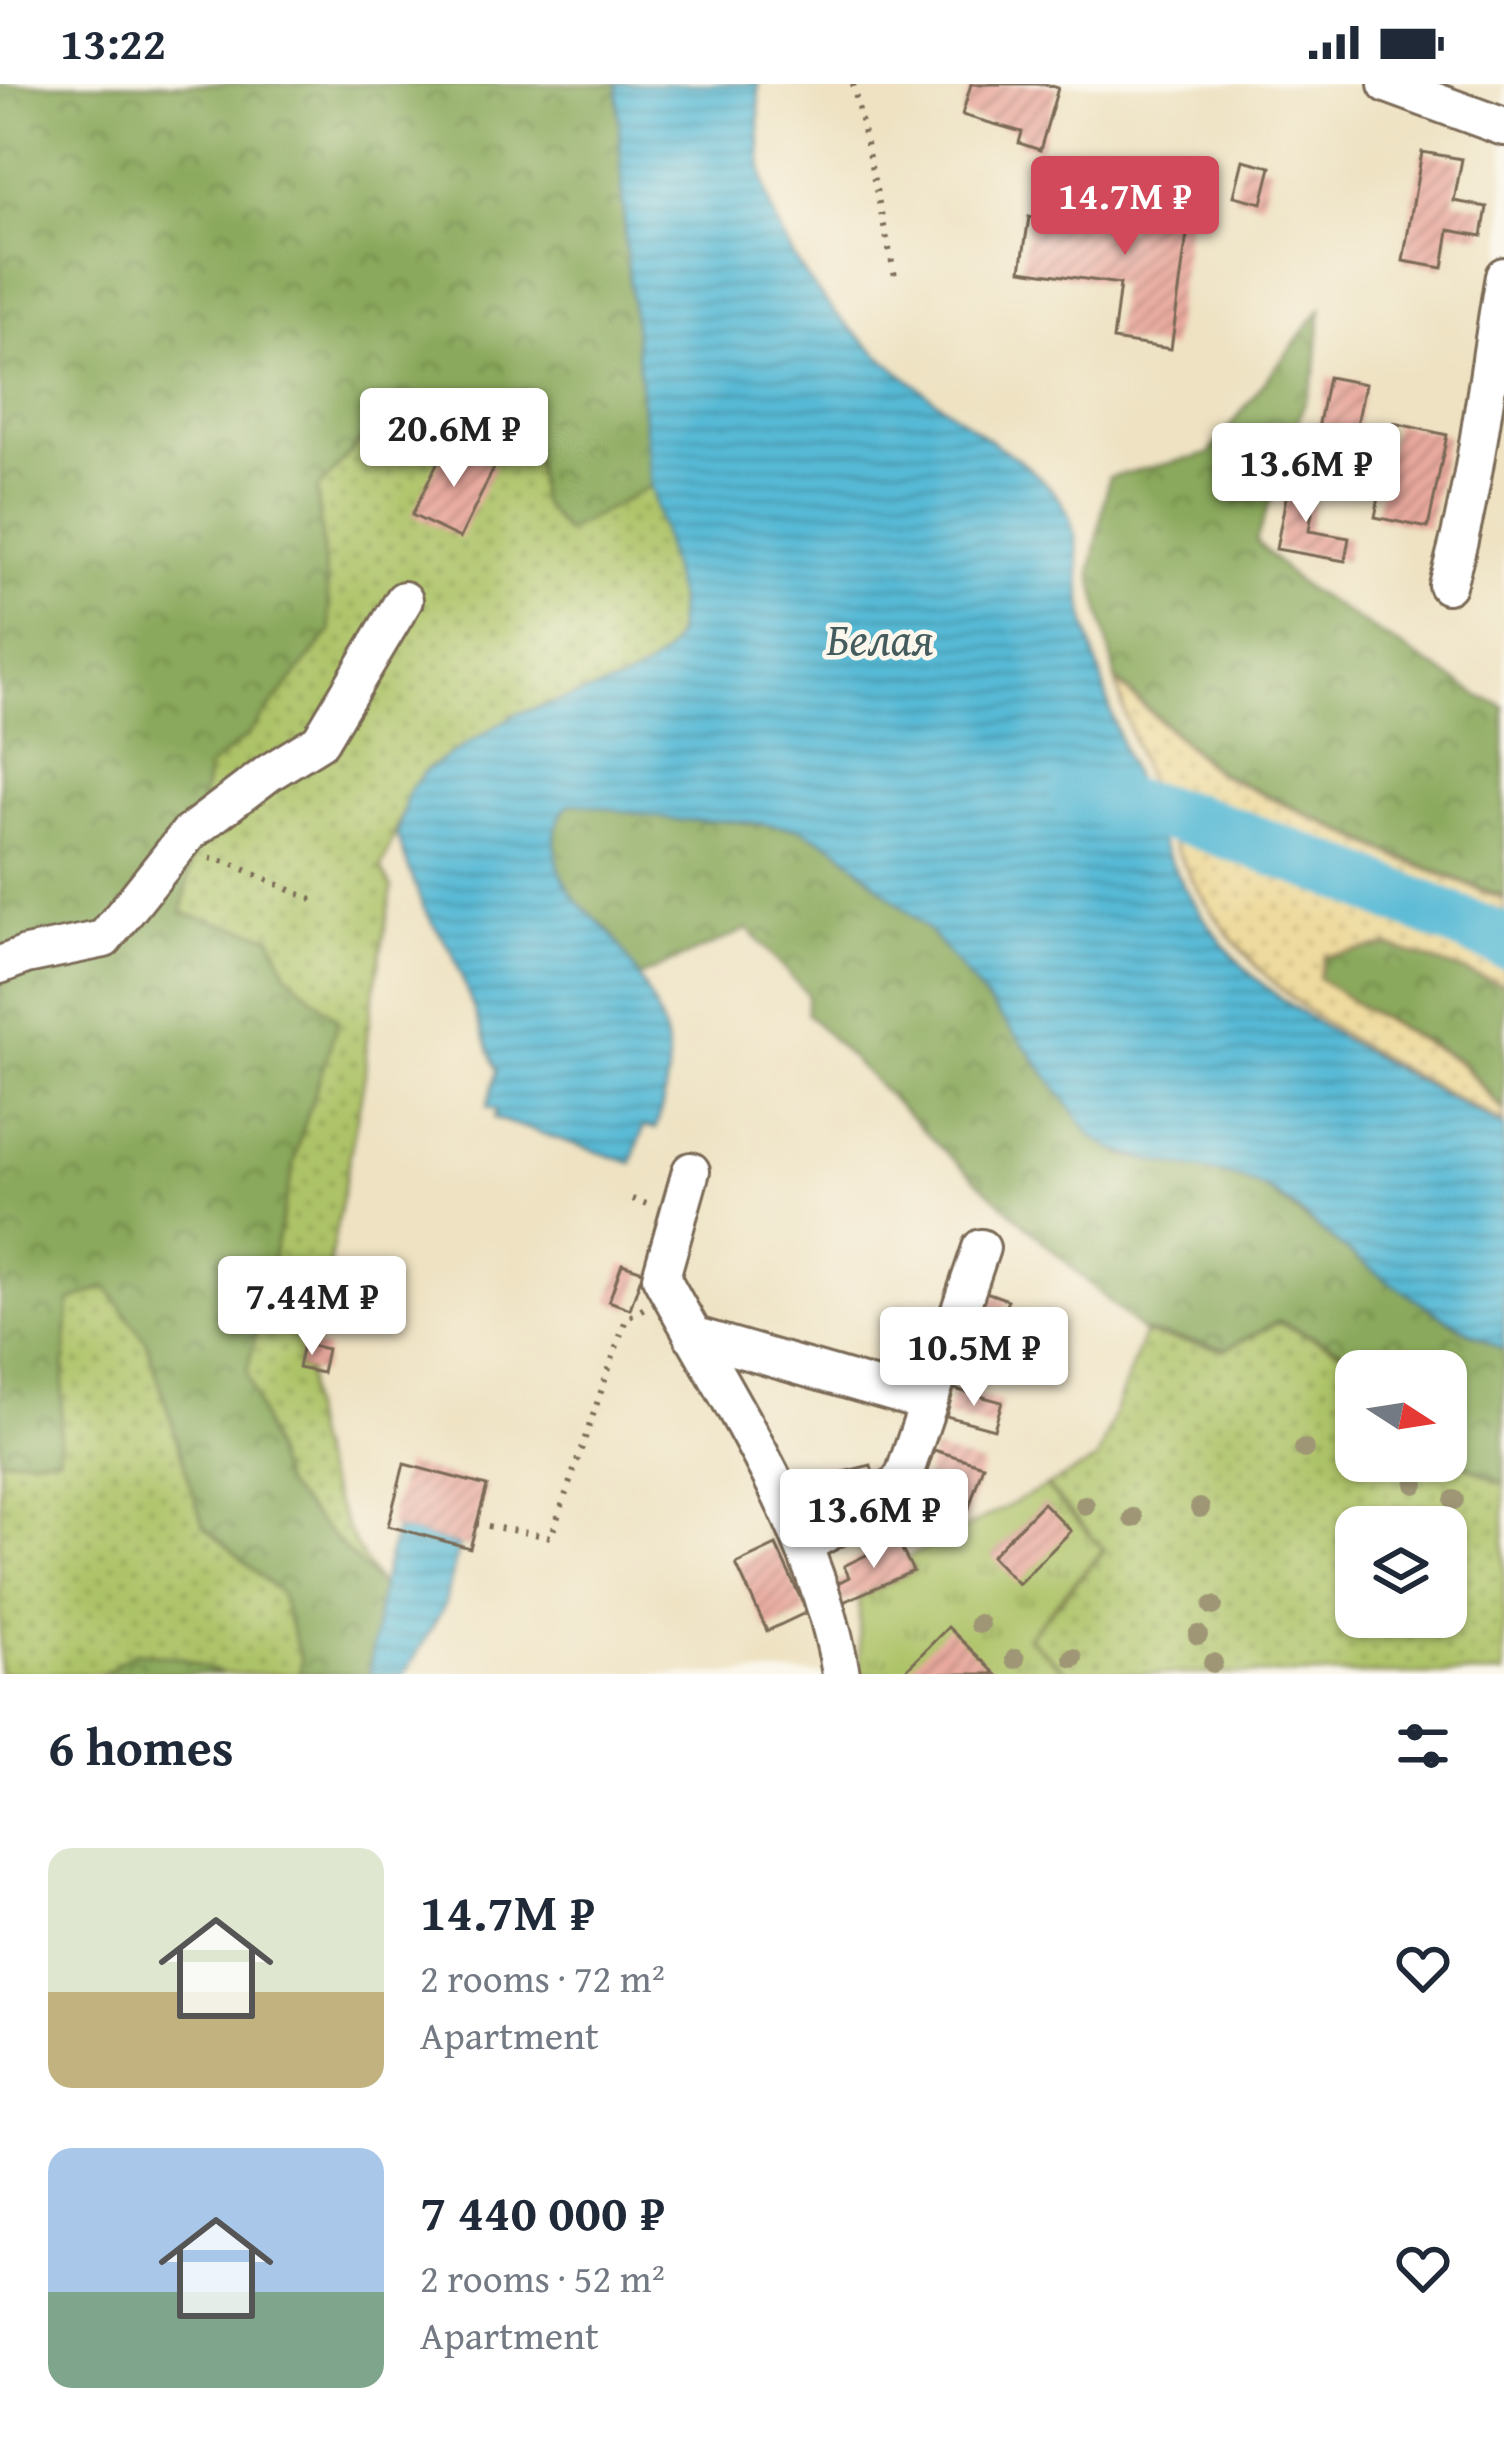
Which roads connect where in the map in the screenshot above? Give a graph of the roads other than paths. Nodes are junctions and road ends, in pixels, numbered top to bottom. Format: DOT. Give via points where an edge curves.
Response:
graph roads {
  1 [pos="1387,84"];
  2 [pos="1504,127"];
  3 [pos="1504,276"];
  4 [pos="1447,585"];
  5 [pos="404,600"];
  6 [pos="0,965"];
  7 [pos="691,1171"];
  8 [pos="981,1248"];
  9 [pos="692,1335"];
  10 [pos="928,1403"];
  11 [pos="806,1544"];
  12 [pos="841,1674"];
  1 -- 2 [label="street"];
  3 -- 4 [label="street" via="1483,430"];
  5 -- 6 [label="street" via="320,742 188,834 104,938"];
  7 -- 9 [label="street" via="661,1277"];
  8 -- 10 [label="street"];
  9 -- 10 [label="street"];
  9 -- 11 [label="street"];
  10 -- 11 [label="street" via="904,1475 884,1502"];
  11 -- 12 [label="street"];
}
